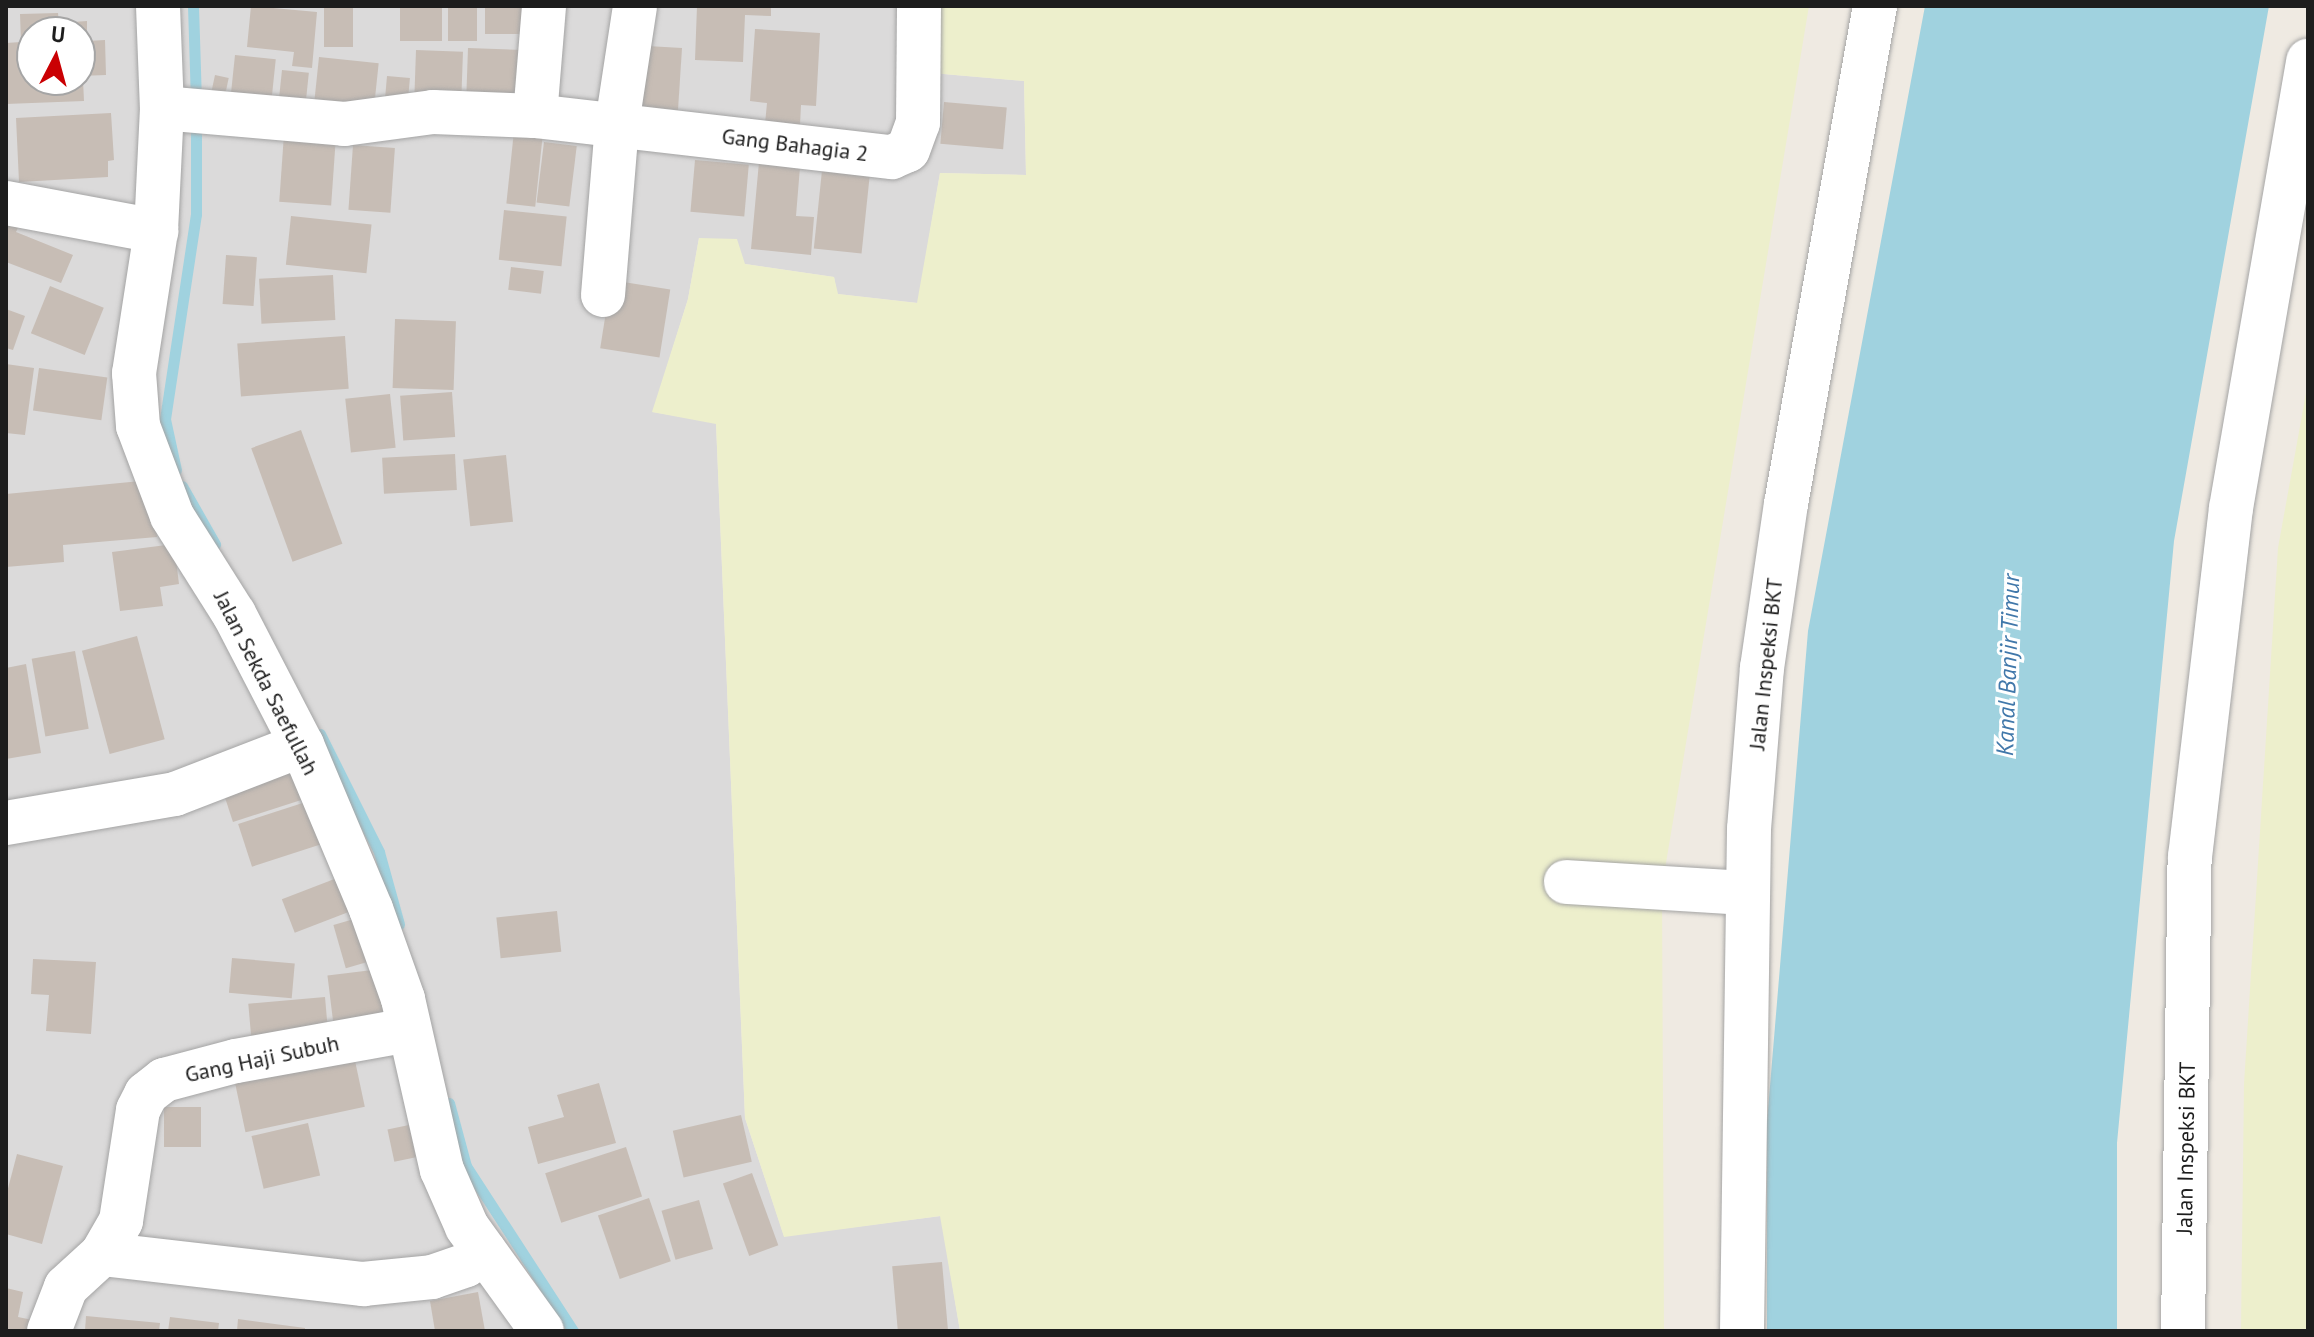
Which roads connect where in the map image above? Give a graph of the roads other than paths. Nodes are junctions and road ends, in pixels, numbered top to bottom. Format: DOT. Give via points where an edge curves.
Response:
graph roads {
  1 [pos="158,6"];
  2 [pos="544,6"];
  3 [pos="635,6"];
  4 [pos="919,6"];
  5 [pos="1875,6"];
  6 [pos="2308,61"];
  7 [pos="180,109"];
  8 [pos="535,116"];
  9 [pos="617,124"];
  10 [pos="6,203"];
  11 [pos="156,231"];
  12 [pos="603,295"];
  13 [pos="302,745"];
  14 [pos="6,823"];
  15 [pos="1566,882"];
  16 [pos="1748,893"];
  17 [pos="408,1030"];
  18 [pos="484,1251"];
  19 [pos="102,1254"];
  20 [pos="49,1331"];
  21 [pos="542,1331"];
  22 [pos="1742,1331"];
  23 [pos="2183,1331"];
  1 -- 7 [label="street, Jalan Sekda Saefullah"];
  2 -- 8 [label="street"];
  3 -- 9 [label="street"];
  4 -- 9 [label="street, Gang Bahagia 2" via="918,123 908,150 892,157"];
  5 -- 16 [label="street, Jalan Inspeksi BKT" via="1762,668"];
  6 -- 23 [label="street, Jalan Inspeksi BKT" via="2231,508 2190,857"];
  7 -- 8 [label="street, Gang Bahagia 2" via="344,124 433,112"];
  7 -- 11 [label="street, Jalan Sekda Saefullah"];
  8 -- 9 [label="street, Gang Bahagia 2"];
  9 -- 12 [label="street"];
  10 -- 11 [label="street"];
  11 -- 13 [label="street, Jalan Sekda Saefullah" via="134,373 138,426 172,516 234,614"];
  13 -- 14 [label="street" via="175,794"];
  13 -- 17 [label="street, Jalan Sekda Saefullah" via="371,909"];
  15 -- 16 [label="street"];
  16 -- 22 [label="street, Jalan Inspeksi BKT"];
  17 -- 18 [label="street, Jalan Sekda Saefullah" via="442,1170"];
  17 -- 19 [label="street, Gang Haji Subuh" via="236,1061 164,1080 146,1094 138,1110 121,1221"];
  18 -- 19 [label="street" via="466,1265 432,1277 363,1284"];
  18 -- 21 [label="street, Jalan Sekda Saefullah"];
  19 -- 20 [label="street, Gang Haji Subuh" via="66,1287"];
}
